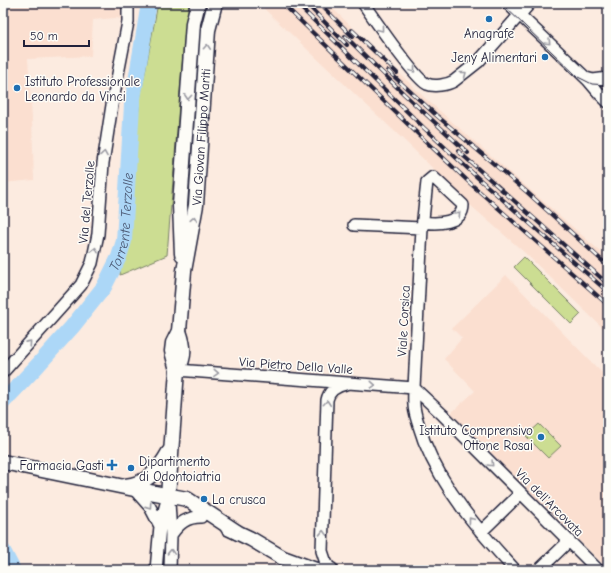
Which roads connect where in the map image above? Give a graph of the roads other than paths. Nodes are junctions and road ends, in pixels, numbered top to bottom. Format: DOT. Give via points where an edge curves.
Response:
graph roads {
  1 [pos="128,3"];
  2 [pos="198,3"];
  3 [pos="215,3"];
  4 [pos="363,3"];
  5 [pos="507,3"];
  6 [pos="530,3"];
  7 [pos="521,15"];
  8 [pos="586,78"];
  9 [pos="608,78"];
  10 [pos="608,102"];
  11 [pos="354,225"];
  12 [pos="423,225"];
  13 [pos="184,271"];
  14 [pos="177,370"];
  15 [pos="3,372"];
  16 [pos="350,383"];
  17 [pos="414,388"];
  18 [pos="436,408"];
  19 [pos="415,415"];
  20 [pos="171,449"];
  21 [pos="3,462"];
  22 [pos="119,486"];
  23 [pos="134,489"];
  24 [pos="521,493"];
  25 [pos="168,496"];
  26 [pos="201,517"];
  27 [pos="160,526"];
  28 [pos="237,532"];
  29 [pos="481,532"];
  30 [pos="171,535"];
  31 [pos="569,541"];
  32 [pos="283,558"];
  33 [pos="156,570"];
  34 [pos="170,570"];
  35 [pos="296,570"];
  36 [pos="316,570"];
  37 [pos="320,570"];
  38 [pos="331,570"];
  39 [pos="515,570"];
  40 [pos="539,570"];
  41 [pos="598,570"];
  15 -- 1 [label="street, Via del Terzolle, one-way" via="81,285 92,263 98,234 103,163 126,31"];
  2 -- 13 [label="main road, Via Giovan Filippo Mariti, one-way" via="193,23 180,205"];
  13 -- 3 [label="main road, Via Giovan Filippo Mariti, one-way" via="196,205 208,30"];
  4 -- 7 [label="street, one-way" via="418,77 428,85 451,83 459,78 478,62"];
  5 -- 7 [label="street"];
  6 -- 7 [label="street"];
  7 -- 8 [label="street, one-way"];
  8 -- 9 [label="street"];
  8 -- 10 [label="street"];
  11 -- 12 [label="street, Viale Corsica"];
  12 -- 12 [label="street, Viale Corsica, one-way" via="446,223 462,212 463,208 463,205 433,176 426,182"];
  12 -- 17 [label="street, Viale Corsica"];
  13 -- 14 [label="main road, Via Giovan Filippo Mariti" via="179,331 172,351"];
  14 -- 16 [label="street, Via Pietro Della Valle, one-way"];
  14 -- 20 [label="main road, Via Giovan Filippo Mariti"];
  16 -- 17 [label="street, Via Pietro Della Valle, one-way"];
  38 -- 16 [label="street, one-way" via="322,551 327,400 335,387"];
  17 -- 18 [label="street, Via dell'Arcovata"];
  17 -- 19 [label="street, Viale Corsica"];
  18 -- 19 [label="street" via="426,406"];
  18 -- 24 [label="street, Via dell'Arcovata, one-way"];
  29 -- 19 [label="street, Viale Corsica, one-way" via="448,487 430,454"];
  20 -- 22 [label="main road" via="163,464 151,476 138,483"];
  20 -- 25 [label="main road, Via Giovan Filippo Mariti"];
  21 -- 22 [label="main road"];
  22 -- 23 [label="main road"];
  23 -- 25 [label="main road"];
  23 -- 27 [label="street, one-way" via="150,507"];
  24 -- 29 [label="street"];
  24 -- 31 [label="street, Via dell'Arcovata"];
  25 -- 26 [label="main road"];
  25 -- 27 [label="street, Via Giovan Filippo Mariti"];
  25 -- 28 [label="main road" via="195,502"];
  25 -- 30 [label="street, Via Giovan Filippo Mariti"];
  26 -- 28 [label="main road"];
  26 -- 30 [label="street" via="185,520"];
  27 -- 33 [label="street, Via Giovan Filippo Mariti"];
  28 -- 32 [label="main road"];
  29 -- 39 [label="street, Viale Corsica"];
  34 -- 30 [label="street, Via Giovan Filippo Mariti, one-way"];
  31 -- 40 [label="street"];
  31 -- 41 [label="street, Via dell'Arcovata"];
  32 -- 35 [label="street"];
  32 -- 36 [label="main road"];
  37 -- 38 [label="main road"];
}
